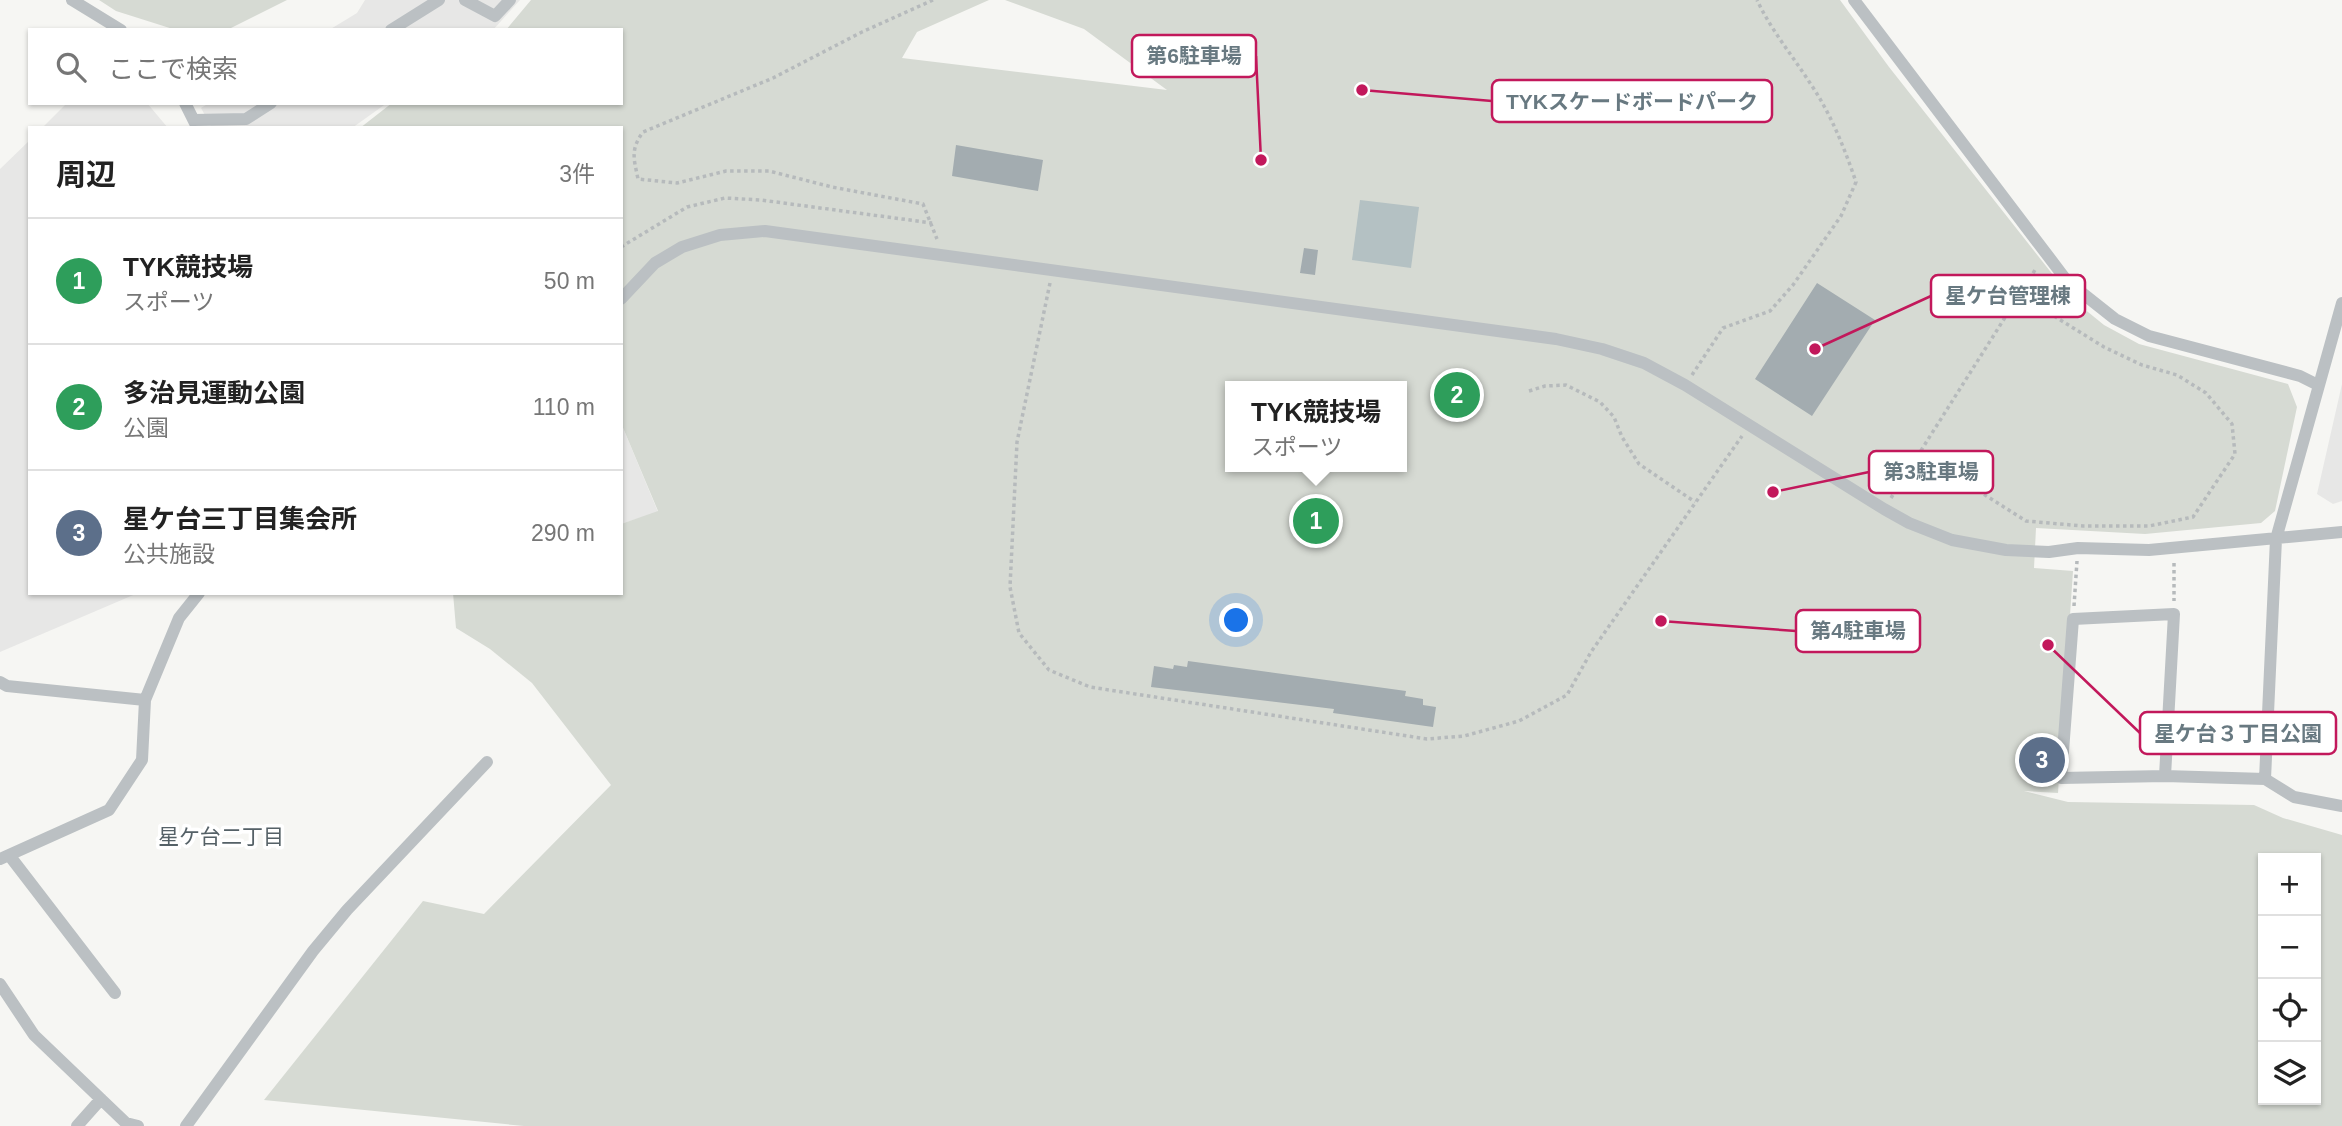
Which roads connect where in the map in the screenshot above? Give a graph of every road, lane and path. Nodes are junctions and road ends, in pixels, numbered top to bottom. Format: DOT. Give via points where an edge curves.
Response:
graph roads {
  1 [pos="72,0"];
  2 [pos="439,0"];
  3 [pos="465,0"];
  4 [pos="510,0"];
  5 [pos="933,0"];
  6 [pos="1757,0"];
  7 [pos="1854,0"];
  8 [pos="118,28"];
  9 [pos="394,28"];
  10 [pos="187,105"];
  11 [pos="268,105"];
  12 [pos="196,124"];
  13 [pos="932,223"];
  14 [pos="623,246"];
  15 [pos="942,253"];
  16 [pos="2035,270"];
  17 [pos="1053,271"];
  18 [pos="2020,295"];
  19 [pos="623,297"];
  20 [pos="2342,303"];
  21 [pos="1685,385"];
  22 [pos="2318,385"];
  23 [pos="1529,391"];
  24 [pos="1749,425"];
  25 [pos="1919,453"];
  26 [pos="1695,502"];
  27 [pos="1884,509"];
  28 [pos="2342,532"];
  29 [pos="2276,539"];
  30 [pos="2174,547"];
  31 [pos="2078,548"];
  32 [pos="196,595"];
  33 [pos="2174,614"];
  34 [pos="2073,618"];
  35 [pos="0,682"];
  36 [pos="145,700"];
  37 [pos="487,762"];
  38 [pos="2165,775"];
  39 [pos="2265,779"];
  40 [pos="2342,806"];
  41 [pos="4,857"];
  42 [pos="0,984"];
  43 [pos="115,993"];
  44 [pos="101,1099"];
  45 [pos="77,1126"];
  46 [pos="138,1126"];
  47 [pos="186,1126"];
  1 -- 8 [label="street"];
  2 -- 9 [label="street"];
  3 -- 4 [label="street" via="495,16"];
  5 -- 13 [label="path" via="773,78 643,132 634,145 638,179 677,183 726,171 769,171 923,204"];
  6 -- 21 [label="path" via="1841,138 1856,182 1841,216 1793,285 1770,311 1723,328"];
  7 -- 22 [label="street" via="2061,273 2093,303 2149,336 2300,376"];
  10 -- 12 [label="street"];
  11 -- 12 [label="street" via="246,119"];
  13 -- 14 [label="path" via="725,198 687,207"];
  13 -- 15 [label="path"];
  15 -- 17 [label="street"];
  15 -- 19 [label="street" via="765,231 720,235 682,247 655,263"];
  16 -- 18 [label="path"];
  17 -- 21 [label="street" via="1556,339 1644,363"];
  17 -- 26 [label="path" via="1017,442 1010,587 1019,633 1049,670 1090,688 1427,739 1464,736 1519,721 1567,695 1591,652"];
  18 -- 25 [label="path"];
  18 -- 25 [label="path" via="2104,346 2142,365 2177,375 2206,393 2232,424 2235,453 2193,517 2149,526 2083,526 2026,521"];
  20 -- 22 [label="street"];
  21 -- 24 [label="street"];
  22 -- 29 [label="street"];
  23 -- 26 [label="path" via="1566,384 1600,402 1614,417 1639,464"];
  24 -- 26 [label="path"];
  24 -- 27 [label="street"];
  25 -- 27 [label="path"];
  27 -- 31 [label="street" via="1952,540 2006,550"];
  28 -- 29 [label="street"];
  29 -- 30 [label="street"];
  29 -- 39 [label="street"];
  30 -- 31 [label="street"];
  30 -- 33 [label="path"];
  31 -- 34 [label="path"];
  32 -- 36 [label="street" via="179,618"];
  33 -- 34 [label="street"];
  33 -- 38 [label="street"];
  34 -- 38 [label="street" via="2062,778"];
  35 -- 36 [label="street"];
  36 -- 41 [label="street" via="142,761 109,810"];
  37 -- 47 [label="street" via="330,930"];
  38 -- 39 [label="street"];
  39 -- 40 [label="street" via="2294,797"];
  41 -- 43 [label="street"];
  42 -- 44 [label="street" via="34,1035"];
  44 -- 45 [label="street"];
  44 -- 46 [label="street" via="126,1123"];
}
